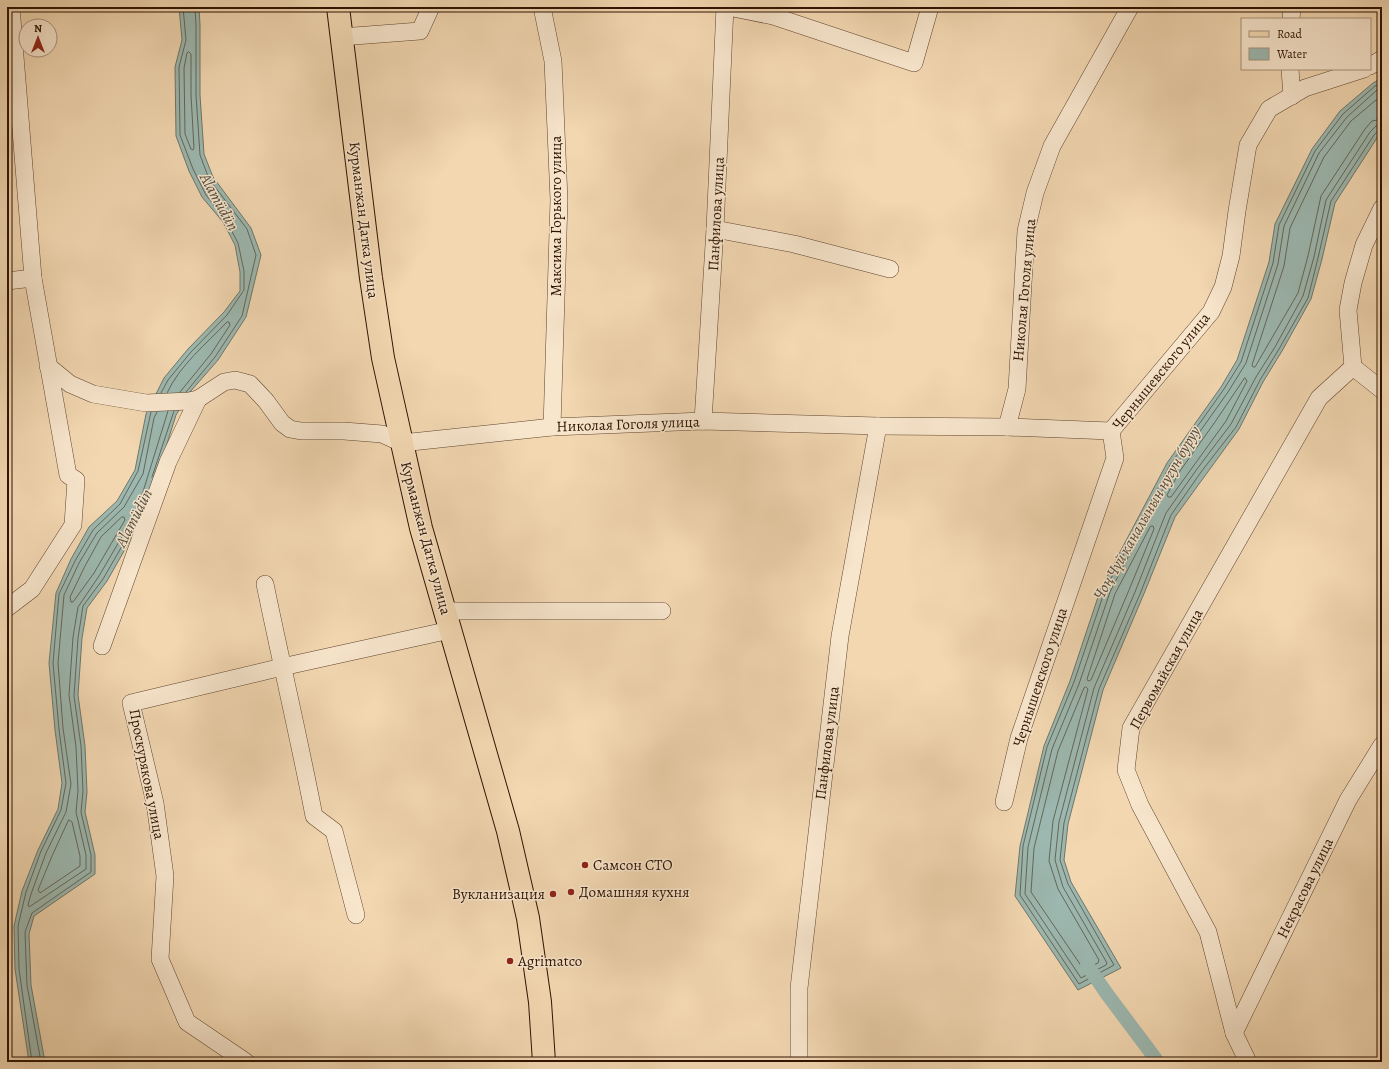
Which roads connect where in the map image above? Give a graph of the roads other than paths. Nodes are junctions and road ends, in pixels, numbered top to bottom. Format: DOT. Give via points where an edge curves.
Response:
graph roads {
  1 [pos="7,7"];
  2 [pos="11,7"];
  3 [pos="338,7"];
  4 [pos="431,7"];
  5 [pos="542,7"];
  6 [pos="727,7"];
  7 [pos="930,7"];
  8 [pos="1130,7"];
  9 [pos="1292,7"];
  10 [pos="1291,18"];
  11 [pos="341,38"];
  12 [pos="1382,59"];
  13 [pos="1371,65"];
  14 [pos="1290,70"];
  15 [pos="1361,70"];
  16 [pos="1292,96"];
  17 [pos="1382,208"];
  18 [pos="715,229"];
  19 [pos="890,269"];
  20 [pos="33,278"];
  21 [pos="7,281"];
  22 [pos="48,366"];
  23 [pos="1353,367"];
  24 [pos="1382,390"];
  25 [pos="194,400"];
  26 [pos="703,421"];
  27 [pos="878,426"];
  28 [pos="552,427"];
  29 [pos="1007,427"];
  30 [pos="1111,431"];
  31 [pos="402,443"];
  32 [pos="265,584"];
  33 [pos="7,608"];
  34 [pos="662,611"];
  35 [pos="447,621"];
  36 [pos="102,646"];
  37 [pos="282,667"];
  38 [pos="1382,746"];
  39 [pos="1004,802"];
  40 [pos="356,915"];
  41 [pos="1234,1033"];
  42 [pos="246,1062"];
  43 [pos="544,1062"];
  44 [pos="799,1062"];
  45 [pos="1248,1062"];
  1 -- 2 [label="street"];
  2 -- 20 [label="street"];
  3 -- 11 [label="main road, Курманжан Датка улица"];
  4 -- 11 [label="street" via="420,30"];
  5 -- 28 [label="street, Максима Горького улица" via="553,60 559,200"];
  6 -- 7 [label="street" via="773,16 914,63"];
  6 -- 18 [label="street, Панфилова улица"];
  8 -- 29 [label="street, Николая Гоголя улица" via="1052,146 1035,193 1026,231 1017,389"];
  9 -- 10 [label="street"];
  11 -- 31 [label="main road, Курманжан Датка улица" via="383,358"];
  12 -- 13 [label="street"];
  14 -- 16 [label="street"];
  15 -- 16 [label="street, Чернышевского улица" via="1305,88"];
  16 -- 30 [label="street, Чернышевского улица" via="1269,110 1248,145 1231,256 1223,287 1210,312"];
  17 -- 23 [label="street" via="1364,244 1348,310"];
  18 -- 19 [label="street" via="794,244"];
  18 -- 26 [label="street, Панфилова улица"];
  20 -- 21 [label="street"];
  20 -- 22 [label="street"];
  22 -- 25 [label="street" via="70,384 92,394 146,403"];
  22 -- 33 [label="street" via="68,475 76,480 73,525 32,589"];
  23 -- 24 [label="street"];
  23 -- 41 [label="street, Первомайская улица" via="1319,398 1131,728 1126,770 1140,805 1208,932"];
  25 -- 31 [label="street" via="224,382 235,380 250,384 290,429 382,434"];
  25 -- 36 [label="street" via="168,462"];
  26 -- 27 [label="street, Николая Гоголя улица"];
  26 -- 28 [label="street, Николая Гоголя улица"];
  27 -- 29 [label="street, Николая Гоголя улица"];
  27 -- 44 [label="street, Панфилова улица" via="840,636 799,988"];
  28 -- 31 [label="street, Николая Гоголя улица"];
  29 -- 30 [label="street, Николая Гоголя улица"];
  30 -- 39 [label="street, Чернышевского улица" via="1114,458 1019,738"];
  31 -- 35 [label="main road, Курманжан Датка улица" via="421,528"];
  32 -- 37 [label="street"];
  34 -- 35 [label="street, Проскурякова улица"];
  35 -- 37 [label="street, Проскурякова улица"];
  35 -- 43 [label="main road, Курманжан Датка улица" via="508,831 528,918 540,1002"];
  37 -- 40 [label="street" via="314,816 334,831"];
  37 -- 42 [label="street, Проскурякова улица" via="131,703 155,803 166,876 160,959 187,1022"];
  38 -- 41 [label="street, Некрасова улица" via="1348,800"];
  41 -- 45 [label="street, Первомайская улица"];
}
